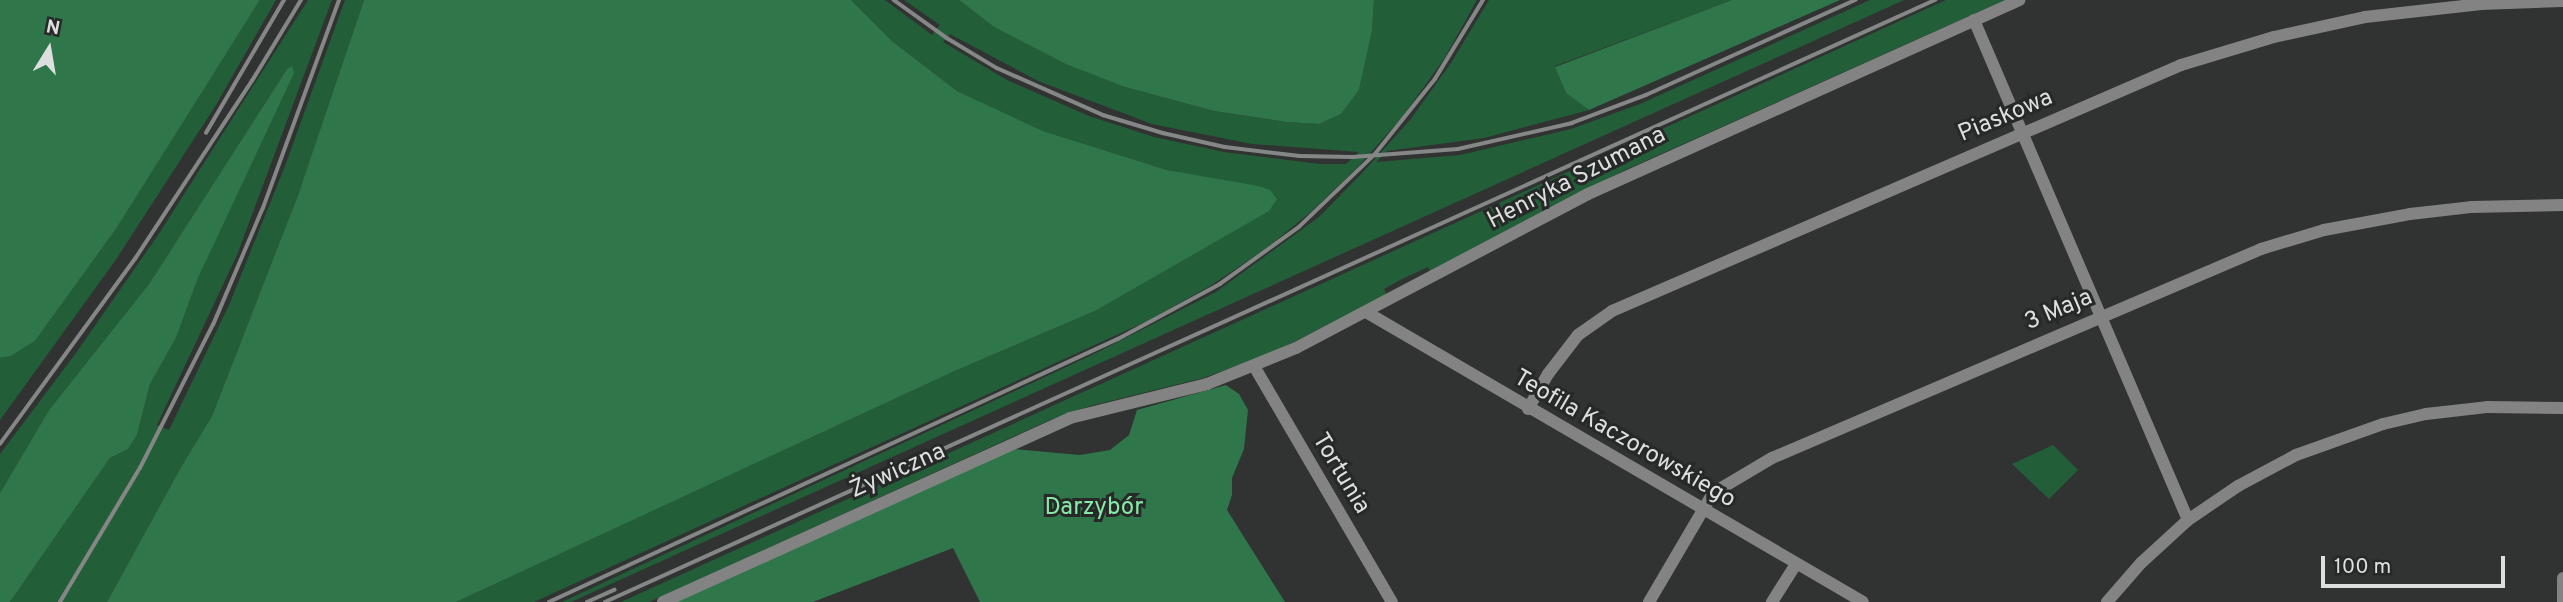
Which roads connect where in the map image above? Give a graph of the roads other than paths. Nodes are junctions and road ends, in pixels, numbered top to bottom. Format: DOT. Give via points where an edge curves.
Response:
graph roads {
  1 [pos="2019,0"];
  2 [pos="2563,1"];
  3 [pos="1974,20"];
  4 [pos="2023,132"];
  5 [pos="2563,205"];
  6 [pos="1366,313"];
  7 [pos="2102,316"];
  8 [pos="1254,366"];
  9 [pos="1156,397"];
  10 [pos="2563,408"];
  11 [pos="1528,409"];
  12 [pos="1702,509"];
  13 [pos="2188,520"];
  14 [pos="1796,564"];
  15 [pos="2563,578"];
  16 [pos="663,602"];
  17 [pos="1392,602"];
  18 [pos="1649,602"];
  19 [pos="1772,602"];
  20 [pos="1863,602"];
  21 [pos="2107,602"];
  22 [pos="2563,602"];
  1 -- 3 [label="street, Henryka Szumana"];
  2 -- 4 [label="street, Piaskowa" via="2398,12 2307,28 2182,65"];
  3 -- 4 [label="street"];
  3 -- 6 [label="street, Henryka Szumana" via="1594,191"];
  4 -- 7 [label="street"];
  4 -- 11 [label="street, Piaskowa" via="1612,311 1566,349"];
  5 -- 7 [label="street, 3 Maja" via="2445,209 2324,230 2243,255"];
  6 -- 8 [label="street, Henryka Szumana"];
  6 -- 11 [label="street, Teofila Kaczorowskiego"];
  7 -- 12 [label="street, 3 Maja" via="1772,458 1717,489"];
  7 -- 13 [label="street"];
  8 -- 9 [label="street, Henryka Szumana"];
  8 -- 17 [label="street, Tortunia"];
  9 -- 16 [label="street, Żywiczna" via="1063,421"];
  10 -- 13 [label="street" via="2465,409 2383,424 2296,455"];
  11 -- 12 [label="street, Teofila Kaczorowskiego"];
  12 -- 14 [label="street, Teofila Kaczorowskiego"];
  12 -- 18 [label="street, 3 Maja"];
  13 -- 21 [label="street"];
  14 -- 19 [label="street"];
  14 -- 20 [label="street, Teofila Kaczorowskiego"];
  15 -- 22 [label="street"];
}
